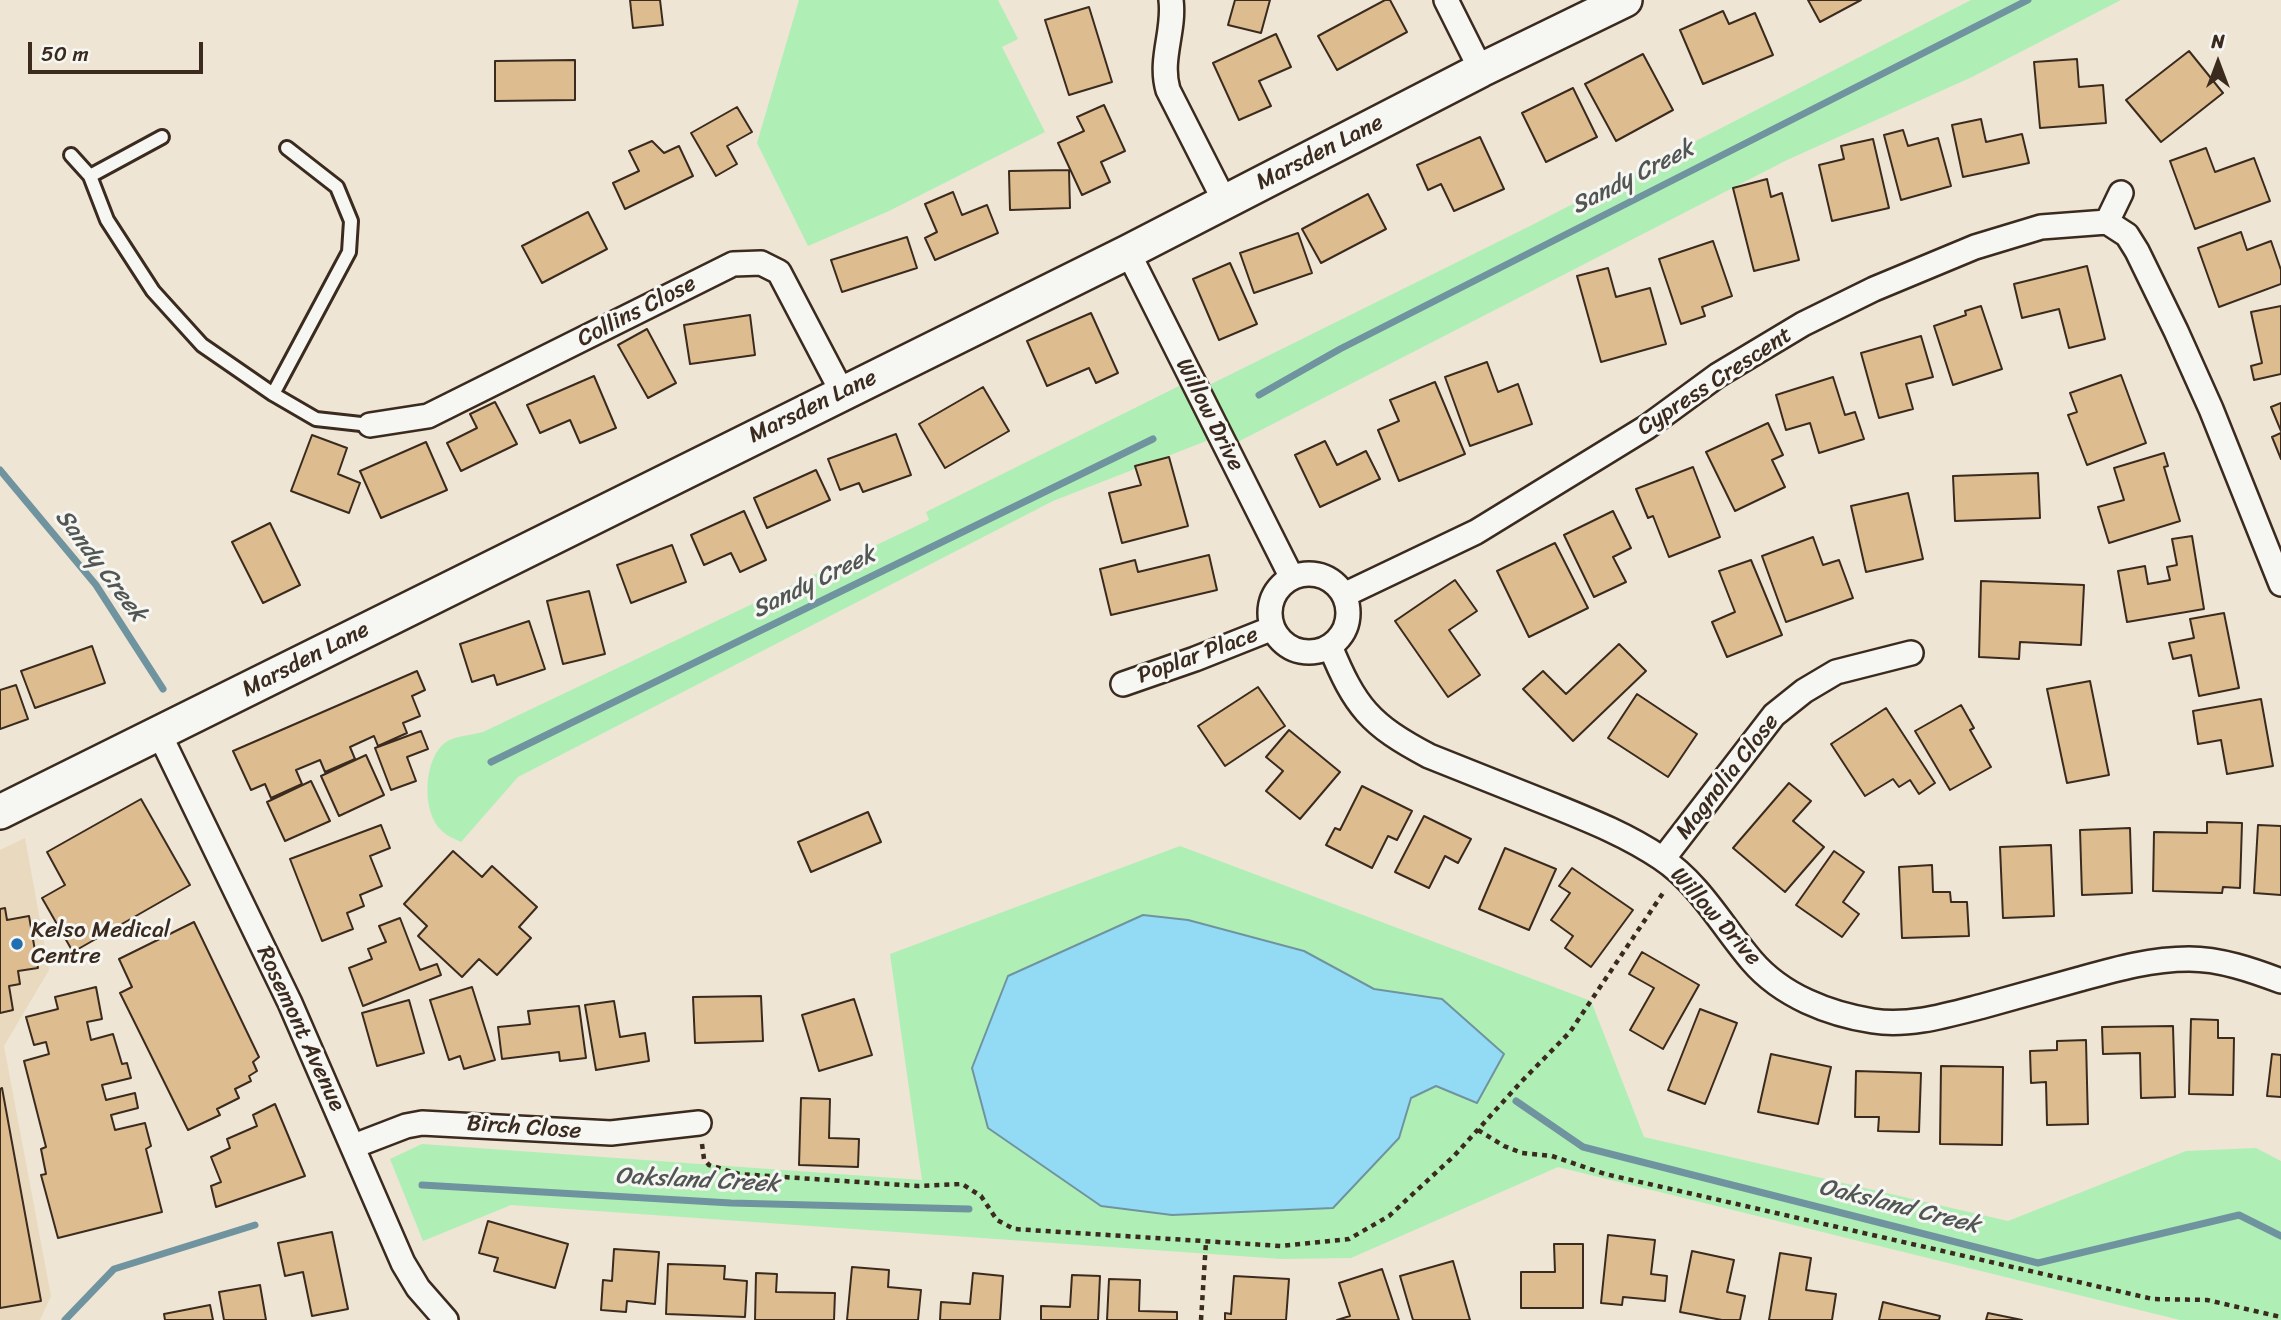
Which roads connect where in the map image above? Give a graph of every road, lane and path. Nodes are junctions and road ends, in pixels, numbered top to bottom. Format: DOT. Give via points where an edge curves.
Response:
graph roads {
  1 [pos="1171,0"];
  2 [pos="1446,0"];
  3 [pos="1625,0"];
  4 [pos="1481,70"];
  5 [pos="162,137"];
  6 [pos="286,148"];
  7 [pos="71,155"];
  8 [pos="90,176"];
  9 [pos="2121,194"];
  10 [pos="1226,202"];
  11 [pos="2107,222"];
  12 [pos="1128,251"];
  13 [pos="842,392"];
  14 [pos="273,394"];
  15 [pos="370,425"];
  16 [pos="1292,578"];
  17 [pos="2281,584"];
  18 [pos="1344,595"];
  19 [pos="1273,628"];
  20 [pos="1330,646"];
  21 [pos="1911,653"];
  22 [pos="1123,684"];
  23 [pos="159,733"];
  24 [pos="0,812"];
  25 [pos="1670,865"];
  26 [pos="2281,981"];
  27 [pos="699,1123"];
  28 [pos="1478,1130"];
  29 [pos="354,1146"];
  30 [pos="1206,1242"];
  31 [pos="2281,1317"];
  32 [pos="446,1320"];
  33 [pos="1201,1320"];
  1 -- 10 [label="street" via="1164,78"];
  2 -- 4 [label="street"];
  3 -- 4 [label="main road, Marsden Lane"];
  4 -- 10 [label="main road, Marsden Lane"];
  5 -- 8 [label="lane"];
  6 -- 14 [label="lane" via="337,187 351,221 349,252"];
  7 -- 8 [label="lane"];
  8 -- 14 [label="lane" via="107,220 153,291 202,345"];
  9 -- 11 [label="street"];
  10 -- 12 [label="main road, Marsden Lane"];
  11 -- 17 [label="street" via="2127,235 2176,331"];
  11 -- 18 [label="street, Cypress Crescent" via="2041,227 1975,247 1874,289 1803,324 1718,375 1647,427 1476,532"];
  12 -- 13 [label="main road, Marsden Lane"];
  12 -- 16 [label="street, Willow Drive"];
  13 -- 15 [label="street, Collins Close" via="779,272 761,263 733,264 428,416"];
  13 -- 23 [label="main road, Marsden Lane"];
  14 -- 15 [label="lane" via="316,419"];
  16 -- 18 [label="street" via="1322,576"];
  16 -- 19 [label="street" via="1273,599"];
  18 -- 20 [label="street" via="1347,623"];
  19 -- 20 [label="street" via="1283,642 1297,650 1314,652"];
  19 -- 22 [label="street, Poplar Place"];
  20 -- 25 [label="street, Willow Drive" via="1361,707 1399,740 1623,835"];
  21 -- 25 [label="street, Magnolia Close" via="1836,672 1774,715"];
  23 -- 24 [label="main road, Marsden Lane"];
  23 -- 29 [label="street, Rosemont Avenue"];
  25 -- 26 [label="street, Willow Drive" via="1707,902 1754,964 1786,989 1831,1011 1873,1021 1907,1022 1963,1012 2133,964 2163,960 2220,963"];
  25 -- 28 [label="path" via="1570,1032"];
  27 -- 29 [label="street, Birch Close" via="611,1133 422,1122"];
  27 -- 30 [label="path" via="704,1159 709,1165 739,1174 918,1186 961,1184 981,1196 998,1220 1014,1229"];
  28 -- 30 [label="path" via="1389,1216 1349,1239 1281,1246"];
  28 -- 31 [label="path" via="1522,1153 1552,1156 1619,1177 2153,1299 2207,1300"];
  29 -- 32 [label="street, Rosemont Avenue" via="403,1263"];
  30 -- 33 [label="path"];
}
